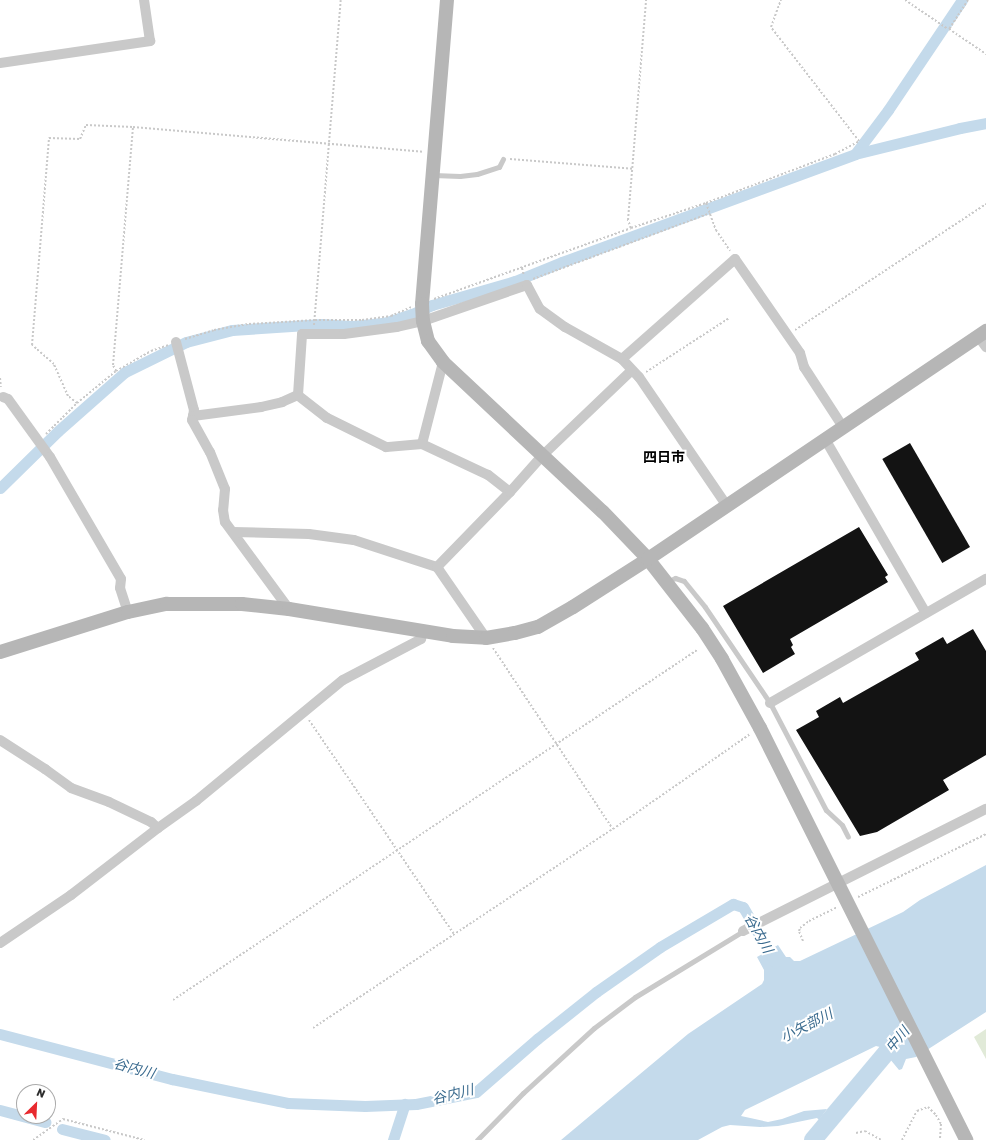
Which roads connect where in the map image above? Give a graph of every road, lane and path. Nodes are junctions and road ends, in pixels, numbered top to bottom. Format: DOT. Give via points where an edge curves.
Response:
graph roads {
  1 [pos="144,0"];
  2 [pos="342,0"];
  3 [pos="447,0"];
  4 [pos="646,0"];
  5 [pos="781,0"];
  6 [pos="904,0"];
  7 [pos="968,0"];
  8 [pos="948,29"];
  9 [pos="986,54"];
  10 [pos="0,63"];
  11 [pos="133,127"];
  12 [pos="329,143"];
  13 [pos="434,153"];
  14 [pos="503,159"];
  15 [pos="633,169"];
  16 [pos="432,174"];
  17 [pos="706,203"];
  18 [pos="986,204"];
  19 [pos="710,213"];
  20 [pos="631,228"];
  21 [pos="735,259"];
  22 [pos="527,285"];
  23 [pos="422,311"];
  24 [pos="728,318"];
  25 [pos="315,320"];
  26 [pos="314,334"];
  27 [pos="788,335"];
  28 [pos="983,338"];
  29 [pos="176,342"];
  30 [pos="622,360"];
  31 [pos="443,362"];
  32 [pos="116,371"];
  33 [pos="635,373"];
  34 [pos="298,395"];
  35 [pos="3,397"];
  36 [pos="77,402"];
  37 [pos="193,416"];
  38 [pos="843,427"];
  39 [pos="825,439"];
  40 [pos="422,444"];
  41 [pos="42,445"];
  42 [pos="542,456"];
  43 [pos="510,492"];
  44 [pos="727,506"];
  45 [pos="233,532"];
  46 [pos="648,559"];
  47 [pos="437,567"];
  48 [pos="986,579"];
  49 [pos="666,582"];
  50 [pos="289,609"];
  51 [pos="128,612"];
  52 [pos="926,613"];
  53 [pos="423,632"];
  54 [pos="486,638"];
  55 [pos="697,650"];
  56 [pos="0,652"];
  57 [pos="770,703"];
  58 [pos="304,712"];
  59 [pos="760,728"];
  60 [pos="0,740"];
  61 [pos="557,742"];
  62 [pos="986,809"];
  63 [pos="158,828"];
  64 [pos="613,829"];
  65 [pos="986,834"];
  66 [pos="848,836"];
  67 [pos="398,851"];
  68 [pos="839,887"];
  69 [pos="852,900"];
  70 [pos="844,903"];
  71 [pos="743,931"];
  72 [pos="454,934"];
  73 [pos="803,941"];
  74 [pos="0,943"];
  75 [pos="173,1000"];
  76 [pos="313,1028"];
  77 [pos="856,1133"];
  78 [pos="33,1140"];
  79 [pos="144,1140"];
  80 [pos="477,1140"];
  81 [pos="881,1140"];
  82 [pos="902,1140"];
  83 [pos="940,1140"];
  84 [pos="966,1140"];
  1 -- 10 [label="street" via="150,41"];
  2 -- 12 [label="path"];
  3 -- 13 [label="street"];
  4 -- 15 [label="path"];
  5 -- 17 [label="path" via="771,27 859,141 835,154"];
  6 -- 8 [label="path"];
  7 -- 8 [label="path"];
  8 -- 9 [label="path"];
  11 -- 12 [label="path"];
  11 -- 32 [label="path" via="113,365"];
  11 -- 36 [label="path" via="86,125 80,139 49,138 32,345 54,364 68,396"];
  12 -- 13 [label="path"];
  12 -- 25 [label="path"];
  13 -- 16 [label="street"];
  14 -- 15 [label="path"];
  14 -- 16 [label="lane" via="499,167 477,174"];
  15 -- 20 [label="path" via="628,220"];
  16 -- 23 [label="street"];
  17 -- 19 [label="path"];
  17 -- 20 [label="path"];
  18 -- 27 [label="path"];
  19 -- 21 [label="path" via="716,230"];
  19 -- 22 [label="path" via="542,275 530,280"];
  20 -- 23 [label="path"];
  21 -- 27 [label="street"];
  21 -- 30 [label="street"];
  22 -- 23 [label="street"];
  22 -- 30 [label="street" via="540,309 565,327"];
  23 -- 25 [label="path" via="362,320"];
  23 -- 26 [label="street" via="397,327 344,334"];
  23 -- 31 [label="street" via="428,341"];
  24 -- 33 [label="path"];
  25 -- 26 [label="path"];
  25 -- 29 [label="path" via="248,324 214,330"];
  26 -- 34 [label="street" via="302,334"];
  27 -- 38 [label="street" via="800,353 804,367"];
  28 -- 38 [label="street"];
  29 -- 32 [label="path" via="151,351"];
  29 -- 37 [label="street" via="194,410"];
  30 -- 33 [label="street"];
  31 -- 40 [label="street"];
  31 -- 42 [label="street"];
  32 -- 36 [label="path"];
  33 -- 42 [label="street"];
  33 -- 44 [label="street"];
  34 -- 37 [label="street" via="261,407"];
  34 -- 40 [label="street" via="327,418 386,447"];
  35 -- 41 [label="street" via="8,399"];
  36 -- 41 [label="path"];
  37 -- 45 [label="street" via="192,420 210,452 225,489 225,522"];
  38 -- 39 [label="street"];
  39 -- 44 [label="street"];
  39 -- 52 [label="street"];
  40 -- 43 [label="street" via="488,475"];
  41 -- 51 [label="street" via="121,579 120,588"];
  42 -- 43 [label="street"];
  42 -- 46 [label="street" via="603,512"];
  43 -- 47 [label="street"];
  44 -- 46 [label="street"];
  45 -- 47 [label="street" via="309,534 354,540"];
  45 -- 50 [label="street"];
  46 -- 49 [label="street"];
  46 -- 54 [label="street" via="538,627 515,634"];
  47 -- 54 [label="street"];
  48 -- 52 [label="street"];
  49 -- 57 [label="lane" via="676,578 684,581 705,606"];
  49 -- 59 [label="street" via="722,658"];
  50 -- 51 [label="street" via="198,603 167,604"];
  50 -- 53 [label="street"];
  51 -- 56 [label="street"];
  52 -- 57 [label="street"];
  53 -- 54 [label="street"];
  53 -- 58 [label="street" via="421,639 343,680"];
  54 -- 61 [label="path"];
  55 -- 61 [label="path"];
  57 -- 66 [label="lane" via="826,810 842,824"];
  58 -- 63 [label="street" via="196,801"];
  58 -- 67 [label="path"];
  59 -- 64 [label="path"];
  59 -- 68 [label="street"];
  60 -- 63 [label="street" via="71,788 116,805 152,822"];
  61 -- 64 [label="path"];
  61 -- 67 [label="path"];
  62 -- 68 [label="street"];
  63 -- 74 [label="street" via="71,895"];
  64 -- 72 [label="path"];
  65 -- 69 [label="path"];
  67 -- 72 [label="path"];
  67 -- 75 [label="path"];
  68 -- 71 [label="street"];
  68 -- 84 [label="street"];
  70 -- 73 [label="path" via="800,928"];
  71 -- 80 [label="lane" via="635,996 594,1028 523,1093"];
  72 -- 76 [label="path"];
  77 -- 81 [label="path" via="865,1131"];
  78 -- 79 [label="path" via="62,1119"];
  82 -- 83 [label="path" via="917,1111 928,1107 941,1124"];
}
